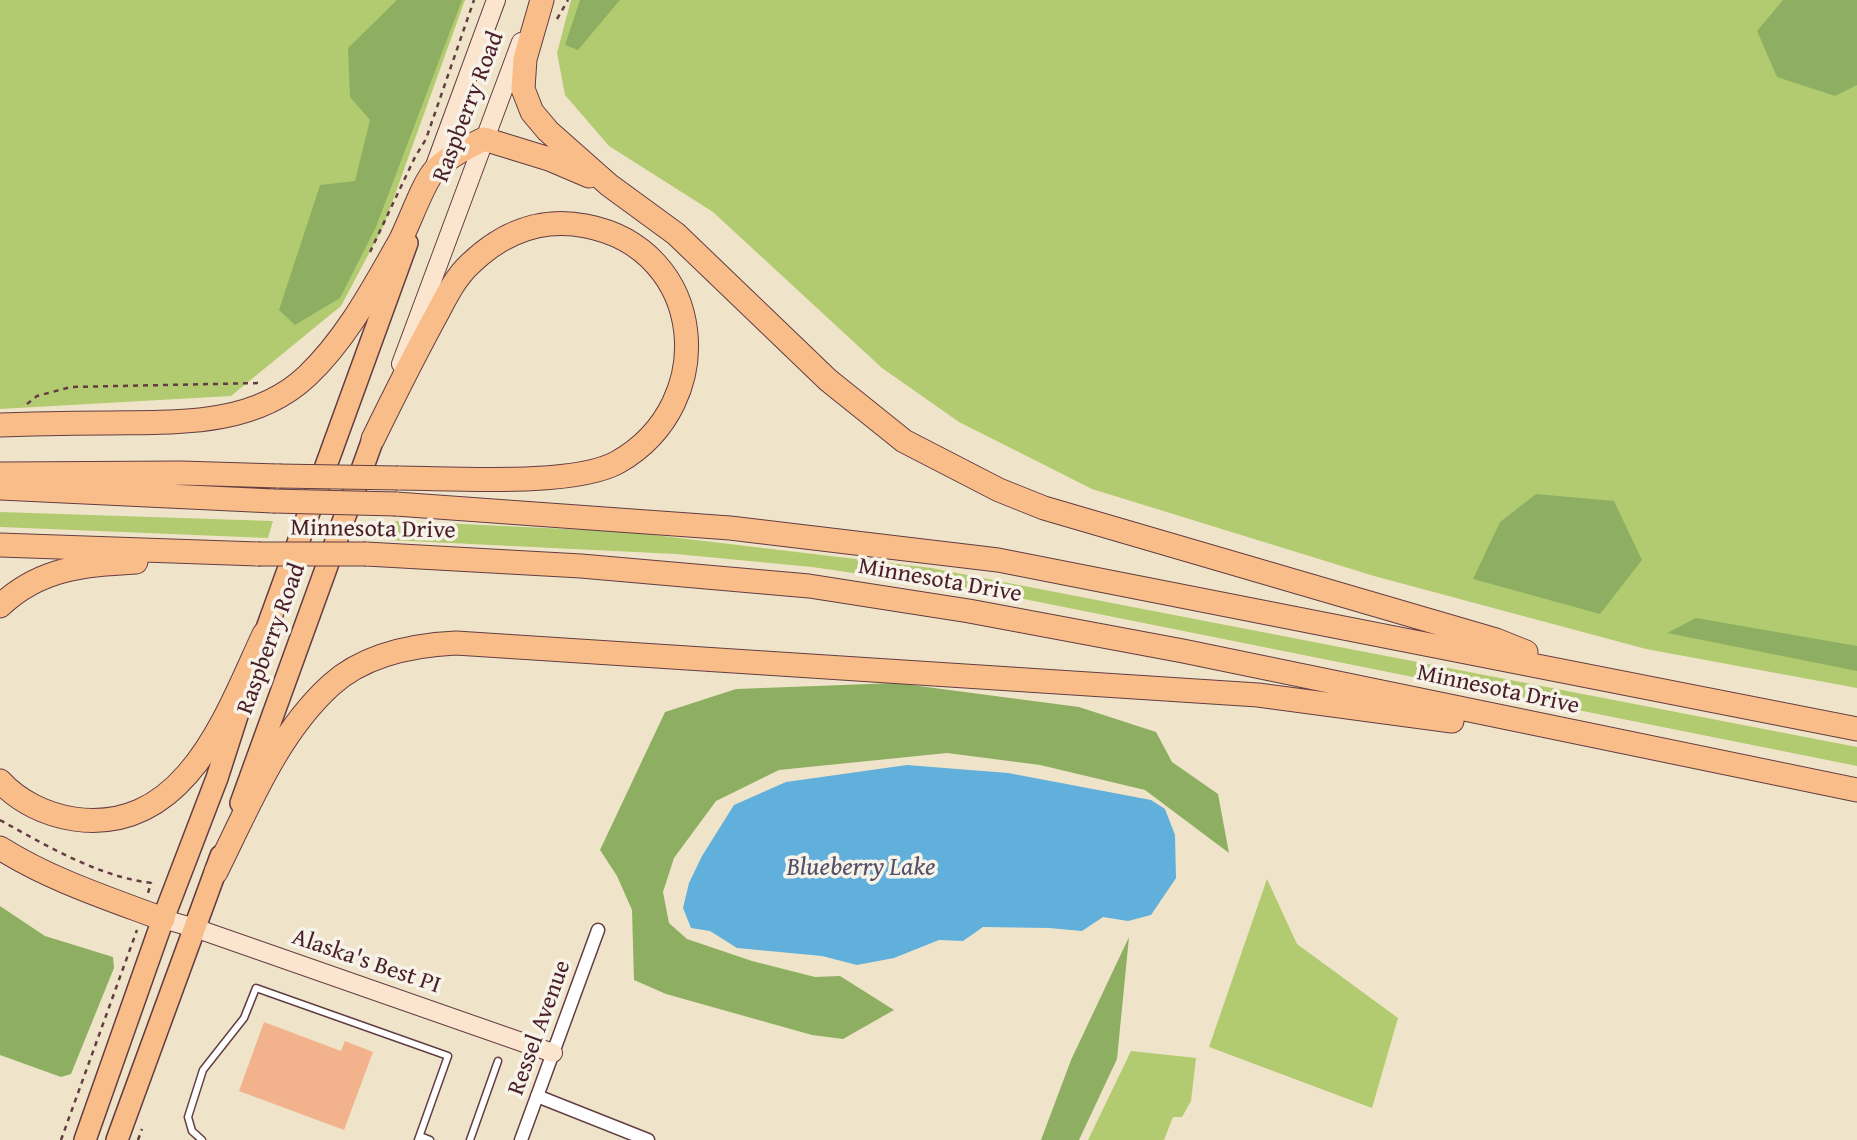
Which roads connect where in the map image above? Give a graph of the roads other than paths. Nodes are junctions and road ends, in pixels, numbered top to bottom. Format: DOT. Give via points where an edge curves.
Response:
graph roads {
  1 [pos="496,0"];
  2 [pos="540,0"];
  3 [pos="484,139"];
  4 [pos="433,171"];
  5 [pos="609,185"];
  6 [pos="0,425"];
  7 [pos="373,439"];
  8 [pos="0,474"];
  9 [pos="0,488"];
  10 [pos="0,545"];
  11 [pos="223,552"];
  12 [pos="0,606"];
  13 [pos="264,634"];
  14 [pos="1581,673"];
  15 [pos="1857,729"];
  16 [pos="1590,736"];
  17 [pos="0,781"];
  18 [pos="1857,790"];
  19 [pos="0,848"];
  20 [pos="216,872"];
  21 [pos="163,919"];
  22 [pos="195,928"];
  23 [pos="598,930"];
  24 [pos="552,1054"];
  25 [pos="498,1061"];
  26 [pos="537,1096"];
  27 [pos="419,1138"];
  28 [pos="85,1140"];
  29 [pos="117,1140"];
  30 [pos="202,1140"];
  31 [pos="430,1140"];
  32 [pos="470,1140"];
  33 [pos="521,1140"];
  34 [pos="648,1140"];
  1 -- 4 [label="main road, Raspberry Road"];
  2 -- 3 [label="main road, Raspberry Road"];
  2 -- 5 [label="highway" via="525,59 523,89 532,112 548,131"];
  3 -- 4 [label="highway"];
  3 -- 5 [label="highway" via="549,159"];
  3 -- 7 [label="main road, Raspberry Road"];
  4 -- 6 [label="highway" via="355,317 327,355 276,398 207,420"];
  4 -- 13 [label="main road, Raspberry Road"];
  5 -- 14 [label="highway" via="676,234 828,380 878,421 904,441 988,485 1044,508 1496,640"];
  7 -- 8 [label="highway, bridge" via="449,290 469,265 508,235 548,223 572,223 618,235 653,260 682,310 687,354 674,402 640,446 595,471 542,477 398,478"];
  7 -- 20 [label="main road, Raspberry Road"];
  9 -- 14 [label="highway, Minnesota Drive, bridge" via="396,503 730,527 998,560"];
  10 -- 11 [label="highway, Minnesota Drive"];
  11 -- 12 [label="highway" via="58,571 22,587"];
  11 -- 16 [label="highway, Minnesota Drive, bridge" via="366,554 593,567 809,586 1183,650"];
  13 -- 17 [label="highway" via="211,746 179,783 155,802 121,817 84,821 41,810 19,799"];
  13 -- 21 [label="main road, Raspberry Road"];
  14 -- 15 [label="highway, Minnesota Drive"];
  16 -- 18 [label="highway, Minnesota Drive"];
  16 -- 20 [label="highway" via="1258,695 456,643 428,645 379,658 332,684 284,742"];
  19 -- 21 [label="highway" via="32,868"];
  20 -- 21 [label="main road" via="190,909"];
  20 -- 22 [label="main road, Raspberry Road"];
  21 -- 22 [label="main road, Alaska's Best PI"];
  21 -- 28 [label="main road, Raspberry Road"];
  22 -- 24 [label="main road, Alaska's Best PI"];
  22 -- 29 [label="main road, Raspberry Road"];
  23 -- 24 [label="street, Ressel Avenue"];
  24 -- 26 [label="street, Ressel Avenue"];
  25 -- 32 [label="lane"];
  26 -- 33 [label="street, Ressel Avenue"];
  26 -- 34 [label="street"];
  27 -- 30 [label="lane" via="448,1056 256,988 244,1018 203,1070 188,1117 192,1131"];
  27 -- 31 [label="lane"];
}
